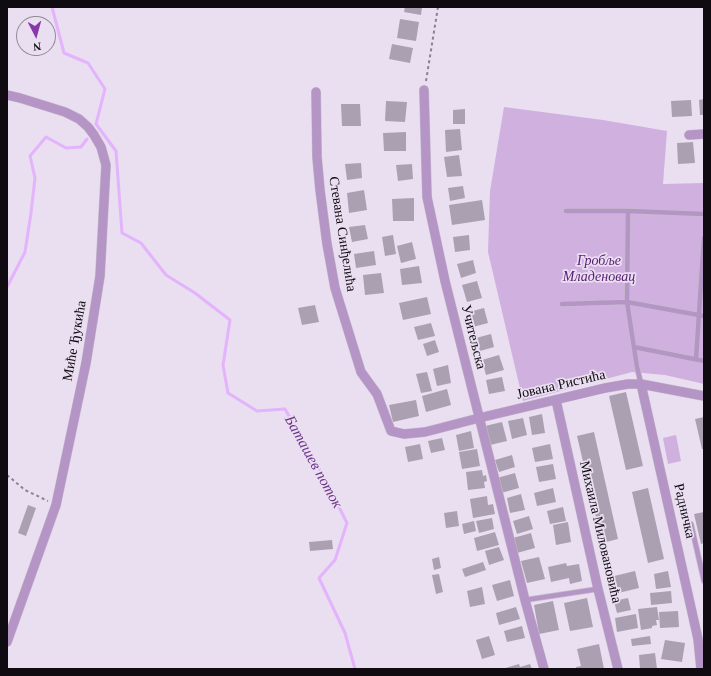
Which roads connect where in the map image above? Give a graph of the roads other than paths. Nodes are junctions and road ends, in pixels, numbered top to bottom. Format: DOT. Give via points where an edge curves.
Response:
graph roads {
  1 [pos="424,90"];
  2 [pos="316,92"];
  3 [pos="7,95"];
  4 [pos="704,134"];
  5 [pos="689,135"];
  6 [pos="566,211"];
  7 [pos="628,211"];
  8 [pos="704,214"];
  9 [pos="704,238"];
  10 [pos="702,274"];
  11 [pos="627,302"];
  12 [pos="562,304"];
  13 [pos="702,315"];
  14 [pos="634,347"];
  15 [pos="696,359"];
  16 [pos="704,360"];
  17 [pos="641,384"];
  18 [pos="704,396"];
  19 [pos="556,400"];
  20 [pos="479,418"];
  21 [pos="425,432"];
  22 [pos="691,524"];
  23 [pos="704,581"];
  24 [pos="598,589"];
  25 [pos="524,600"];
  26 [pos="701,637"];
  27 [pos="7,642"];
  28 [pos="544,669"];
  29 [pos="618,669"];
  30 [pos="701,669"];
  1 -- 20 [label="street, Учитељска" via="427,197"];
  2 -- 21 [label="street, Стевана Синђелића" via="317,157 327,244 335,288 361,372 377,394 390,431 404,434"];
  3 -- 27 [label="street, Миће Ђукића" via="65,112 78,119 94,135 101,147 106,166 100,276 86,363 56,505"];
  4 -- 5 [label="street"];
  6 -- 7 [label="lane"];
  7 -- 8 [label="lane"];
  7 -- 11 [label="lane"];
  9 -- 10 [label="lane"];
  10 -- 13 [label="lane"];
  11 -- 12 [label="lane"];
  11 -- 13 [label="lane"];
  11 -- 14 [label="lane"];
  13 -- 15 [label="lane"];
  14 -- 15 [label="lane"];
  14 -- 17 [label="lane"];
  15 -- 16 [label="lane"];
  17 -- 18 [label="street, Јована Ристића"];
  17 -- 19 [label="street, Јована Ристића" via="605,388"];
  17 -- 26 [label="street, Радничка"];
  19 -- 20 [label="street, Јована Ристића"];
  19 -- 24 [label="street, Михаила Миловановића"];
  20 -- 21 [label="street, Јована Ристића"];
  20 -- 25 [label="street, Учитељска"];
  22 -- 23 [label="lane"];
  24 -- 25 [label="lane"];
  24 -- 29 [label="street, Михаила Миловановића"];
  25 -- 28 [label="street, Учитељска"];
  26 -- 30 [label="street, Радничка"];
}
